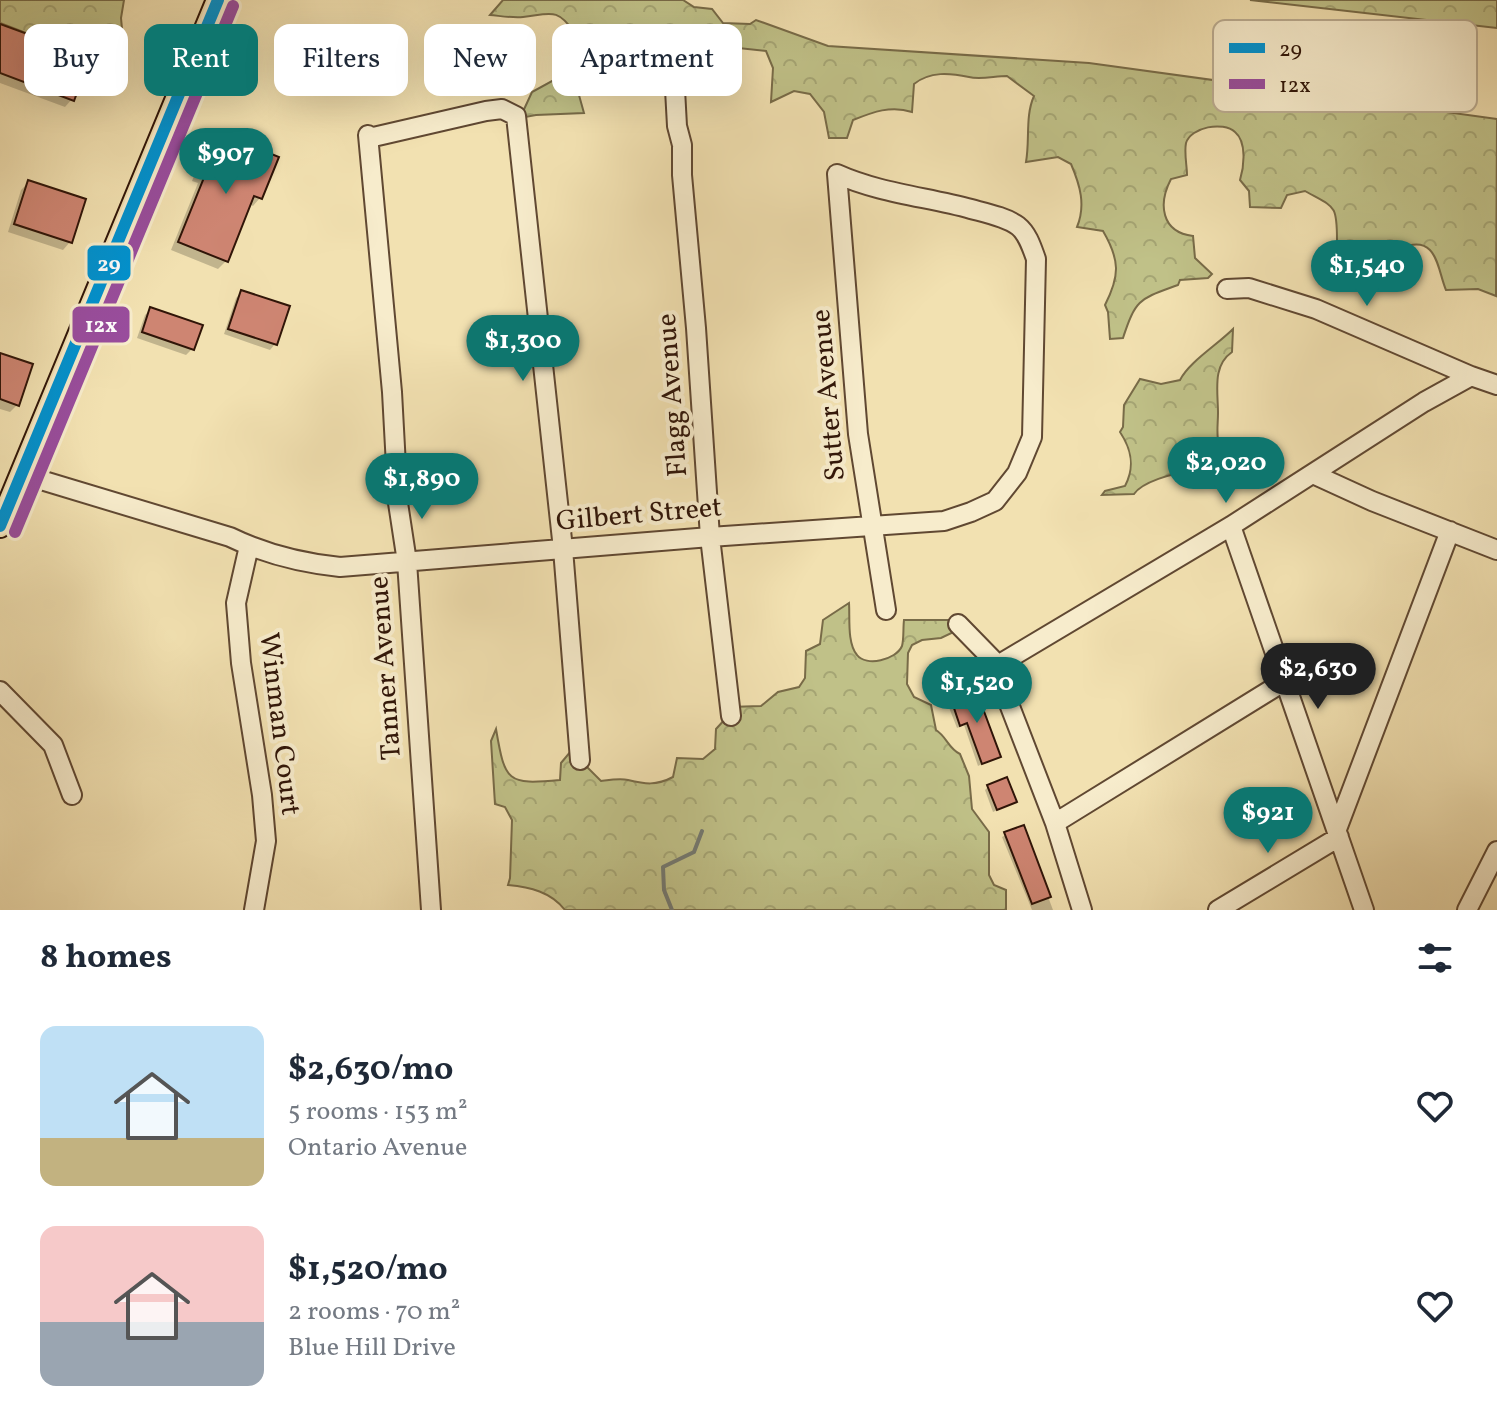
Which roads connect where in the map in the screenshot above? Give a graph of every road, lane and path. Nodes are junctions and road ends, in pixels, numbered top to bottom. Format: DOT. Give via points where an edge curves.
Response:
graph roads {
  1 [pos="218,0"];
  2 [pos="675,96"];
  3 [pos="837,174"];
  4 [pos="1227,289"];
  5 [pos="1471,376"];
  6 [pos="1497,385"];
  7 [pos="21,474"];
  8 [pos="1313,474"];
  9 [pos="0,526"];
  10 [pos="871,526"];
  11 [pos="1231,526"];
  12 [pos="1450,531"];
  13 [pos="710,537"];
  14 [pos="249,546"];
  15 [pos="563,549"];
  16 [pos="1497,550"];
  17 [pos="407,562"];
  18 [pos="886,610"];
  19 [pos="958,624"];
  20 [pos="998,665"];
  21 [pos="1285,681"];
  22 [pos="0,691"];
  23 [pos="731,716"];
  24 [pos="580,760"];
  25 [pos="72,795"];
  26 [pos="1055,823"];
  27 [pos="1338,833"];
  28 [pos="1497,851"];
  29 [pos="254,910"];
  30 [pos="431,910"];
  31 [pos="1082,910"];
  32 [pos="1218,910"];
  33 [pos="1364,910"];
  34 [pos="1467,910"];
  1 -- 7 [label="main road"];
  2 -- 13 [label="street, Flagg Avenue"];
  3 -- 10 [label="street, Sutter Avenue" via="858,434"];
  3 -- 10 [label="street, Gilbert Street" via="1018,226 1036,259 1032,437 1017,473 995,501 971,512 944,521"];
  4 -- 5 [label="street" via="1249,288 1316,309"];
  5 -- 6 [label="street"];
  5 -- 8 [label="street"];
  7 -- 9 [label="main road"];
  7 -- 14 [label="street, Gilbert Street"];
  8 -- 11 [label="street"];
  8 -- 12 [label="street"];
  10 -- 13 [label="street, Gilbert Street"];
  10 -- 18 [label="street, Sutter Avenue"];
  11 -- 20 [label="street"];
  11 -- 21 [label="street"];
  12 -- 16 [label="street"];
  12 -- 27 [label="street"];
  13 -- 15 [label="street, Gilbert Street"];
  13 -- 23 [label="street, Flagg Avenue"];
  14 -- 17 [label="street, Gilbert Street" via="302,563 340,567"];
  14 -- 29 [label="street, Winman Court" via="236,603 266,841"];
  15 -- 17 [label="street, Gilbert Street"];
  15 -- 17 [label="street, Tanner Avenue" via="516,116 502,109 368,136"];
  15 -- 24 [label="street"];
  17 -- 30 [label="street, Tanner Avenue"];
  19 -- 20 [label="street"];
  20 -- 26 [label="street"];
  21 -- 26 [label="street"];
  21 -- 27 [label="street"];
  22 -- 25 [label="street" via="53,745"];
  26 -- 31 [label="street"];
  27 -- 32 [label="street"];
  27 -- 33 [label="street"];
  28 -- 34 [label="street"];
}
